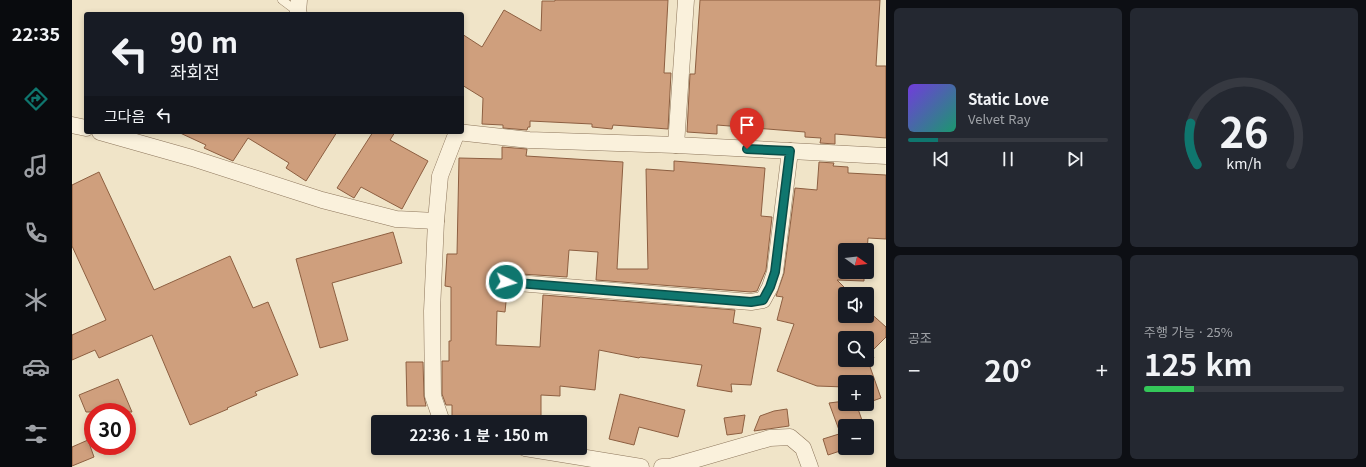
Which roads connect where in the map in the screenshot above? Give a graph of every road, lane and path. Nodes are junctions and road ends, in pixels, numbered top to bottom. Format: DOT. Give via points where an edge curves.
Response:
graph roads {
  1 [pos="282,0"];
  2 [pos="686,0"];
  3 [pos="299,9"];
  4 [pos="72,125"];
  5 [pos="84,128"];
  6 [pos="464,133"];
  7 [pos="107,134"];
  8 [pos="456,134"];
  9 [pos="676,145"];
  10 [pos="790,151"];
  11 [pos="886,156"];
  12 [pos="436,221"];
  13 [pos="506,282"];
  14 [pos="440,415"];
  15 [pos="568,455"];
  16 [pos="641,467"];
  17 [pos="662,467"];
  18 [pos="810,467"];
  1 -- 3 [label="lane"];
  2 -- 9 [label="street"];
  4 -- 5 [label="street"];
  6 -- 9 [label="street" via="529,140"];
  7 -- 12 [label="street" via="322,200 396,219"];
  8 -- 12 [label="street" via="440,176"];
  9 -- 10 [label="street"];
  10 -- 11 [label="street"];
  10 -- 13 [label="street" via="775,272 763,300 751,302"];
  12 -- 14 [label="street" via="432,311 433,396"];
  15 -- 16 [label="street"];
  17 -- 18 [label="street" via="670,467 770,438 790,437 803,448"];
}
